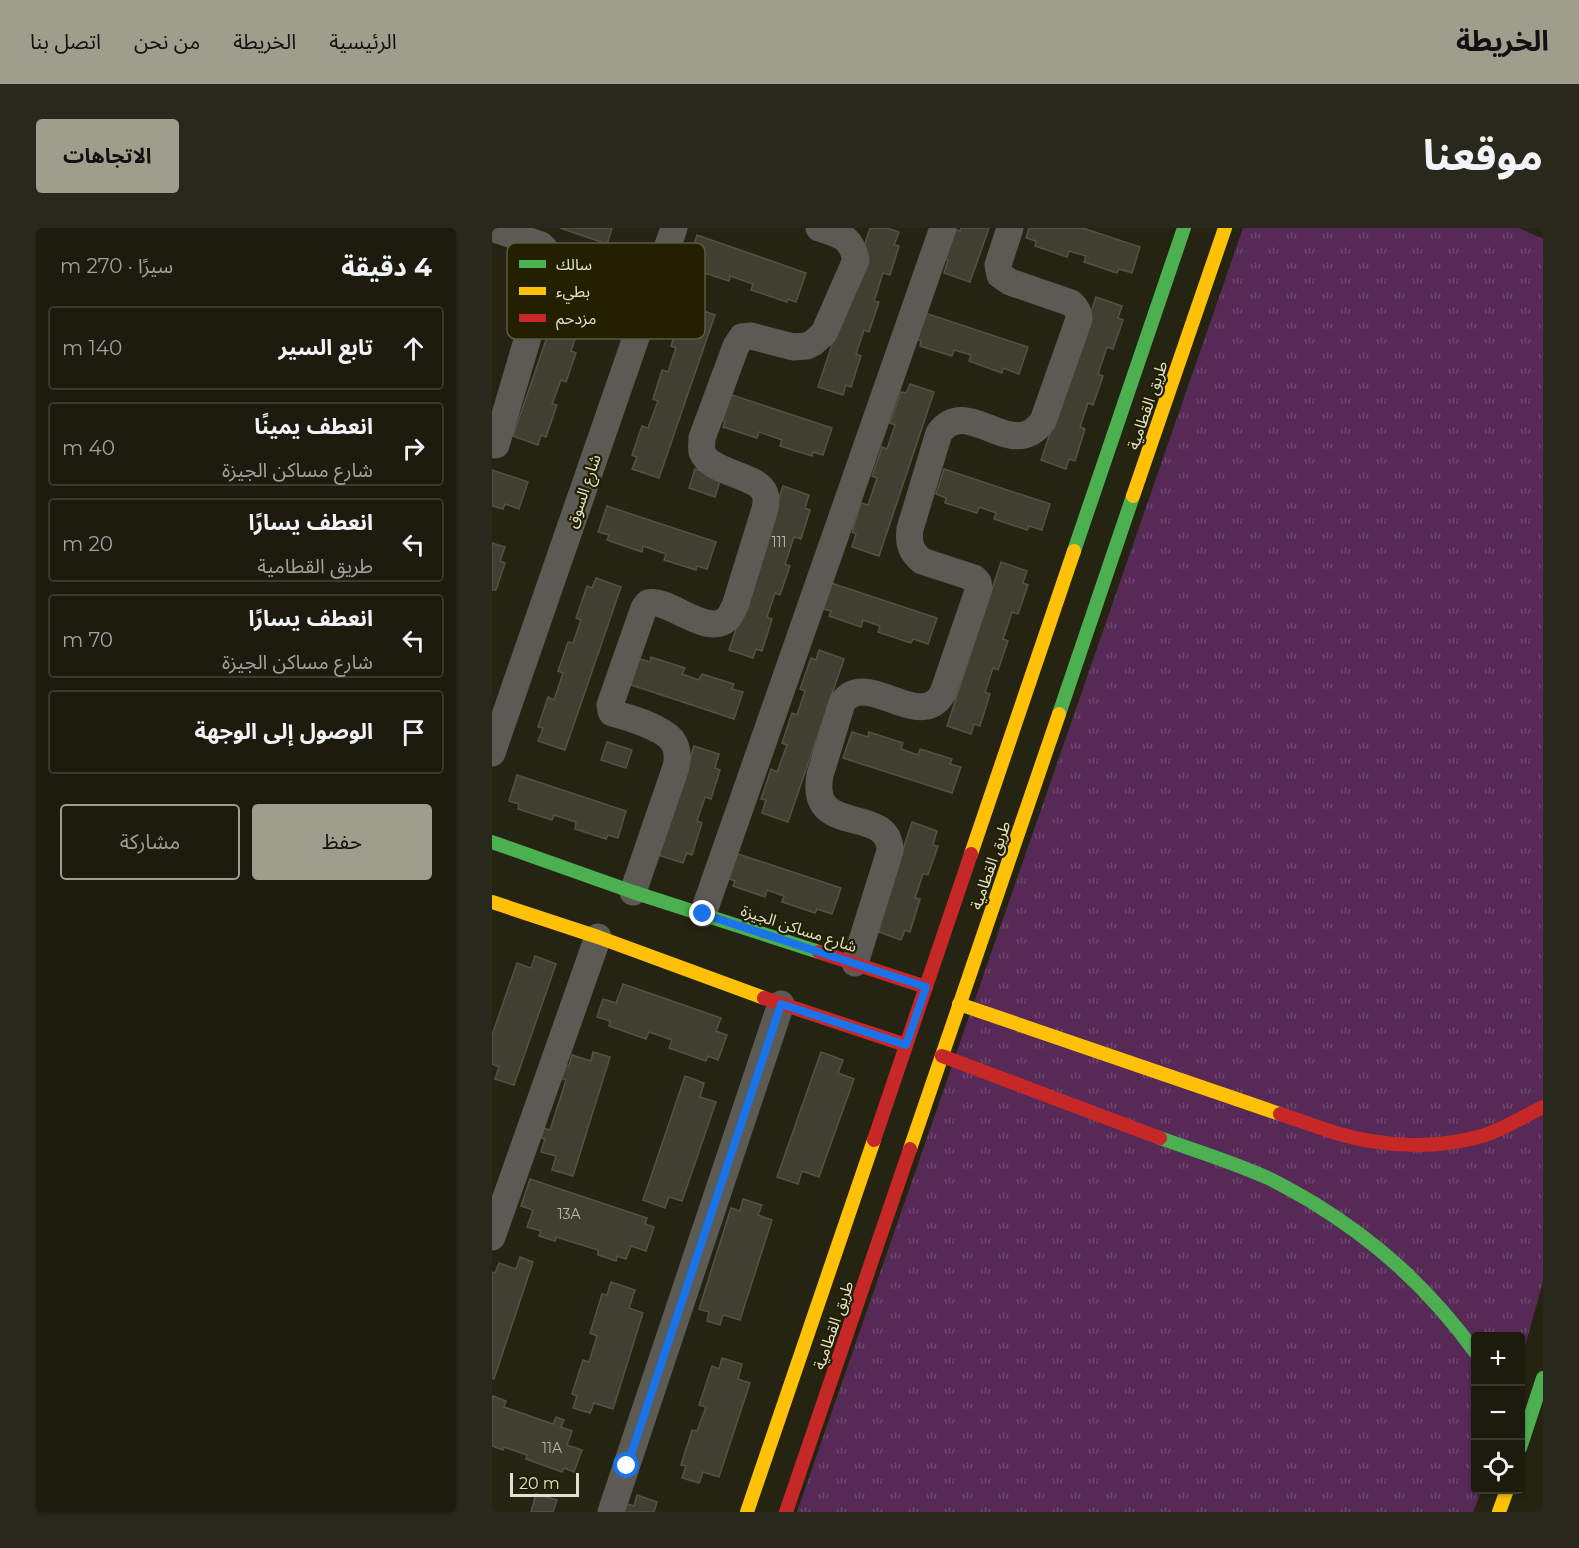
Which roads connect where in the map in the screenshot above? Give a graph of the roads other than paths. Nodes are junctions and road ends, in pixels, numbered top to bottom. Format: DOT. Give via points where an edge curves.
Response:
graph roads {
  1 [pos="492,228"];
  2 [pos="674,228"];
  3 [pos="819,228"];
  4 [pos="943,228"];
  5 [pos="1010,228"];
  6 [pos="1184,228"];
  7 [pos="1225,228"];
  8 [pos="536,243"];
  9 [pos="669,243"];
  10 [pos="527,339"];
  11 [pos="636,339"];
  12 [pos="496,445"];
  13 [pos="492,753"];
  14 [pos="492,842"];
  15 [pos="633,892"];
  16 [pos="492,902"];
  17 [pos="703,914"];
  18 [pos="598,937"];
  19 [pos="855,963"];
  20 [pos="926,987"];
  21 [pos="781,1004"];
  22 [pos="959,1004"];
  23 [pos="906,1045"];
  24 [pos="942,1056"];
  25 [pos="1543,1107"];
  26 [pos="492,1237"];
  27 [pos="1471,1347"];
  28 [pos="1543,1378"];
  29 [pos="1525,1429"];
  30 [pos="1506,1494"];
  31 [pos="611,1512"];
  32 [pos="747,1512"];
  33 [pos="786,1512"];
  34 [pos="1499,1512"];
  1 -- 8 [label="street"];
  2 -- 9 [label="street, شارع السوق"];
  3 -- 15 [label="street" via="849,241 856,260 824,333 800,348 742,337 702,438 701,448 707,460 751,481 765,494 765,508 735,606 728,618 712,624 648,603 610,705 612,713 656,728 672,740 678,758"];
  4 -- 17 [label="street"];
  5 -- 19 [label="street" via="998,265 1000,275 1071,303 1079,319 1037,429 1030,434 1011,436 958,420 939,433 910,529 910,547 922,561 974,578 979,588 940,698 924,707 861,692 850,694 842,703 819,775 819,796 832,813 885,832 890,844"];
  6 -- 20 [label="street, طريق القطامية"];
  7 -- 22 [label="street, طريق القطامية"];
  10 -- 12 [label="street"];
  11 -- 13 [label="street, شارع السوق"];
  14 -- 15 [label="street, شارع مساكن الجيزة"];
  15 -- 17 [label="street, شارع مساكن الجيزة"];
  16 -- 18 [label="street"];
  17 -- 19 [label="street, شارع مساكن الجيزة"];
  18 -- 21 [label="street"];
  18 -- 26 [label="street"];
  19 -- 20 [label="street, شارع مساكن الجيزة"];
  20 -- 23 [label="street, طريق القطامية"];
  21 -- 23 [label="street"];
  21 -- 31 [label="street"];
  22 -- 24 [label="street, طريق القطامية"];
  22 -- 25 [label="street" via="1364,1141 1417,1146 1467,1140 1491,1133"];
  23 -- 32 [label="street, طريق القطامية"];
  24 -- 27 [label="street" via="1268,1178 1298,1193 1381,1250 1430,1297"];
  24 -- 33 [label="street, طريق القطامية"];
  28 -- 29 [label="street"];
  30 -- 34 [label="street"];
}
